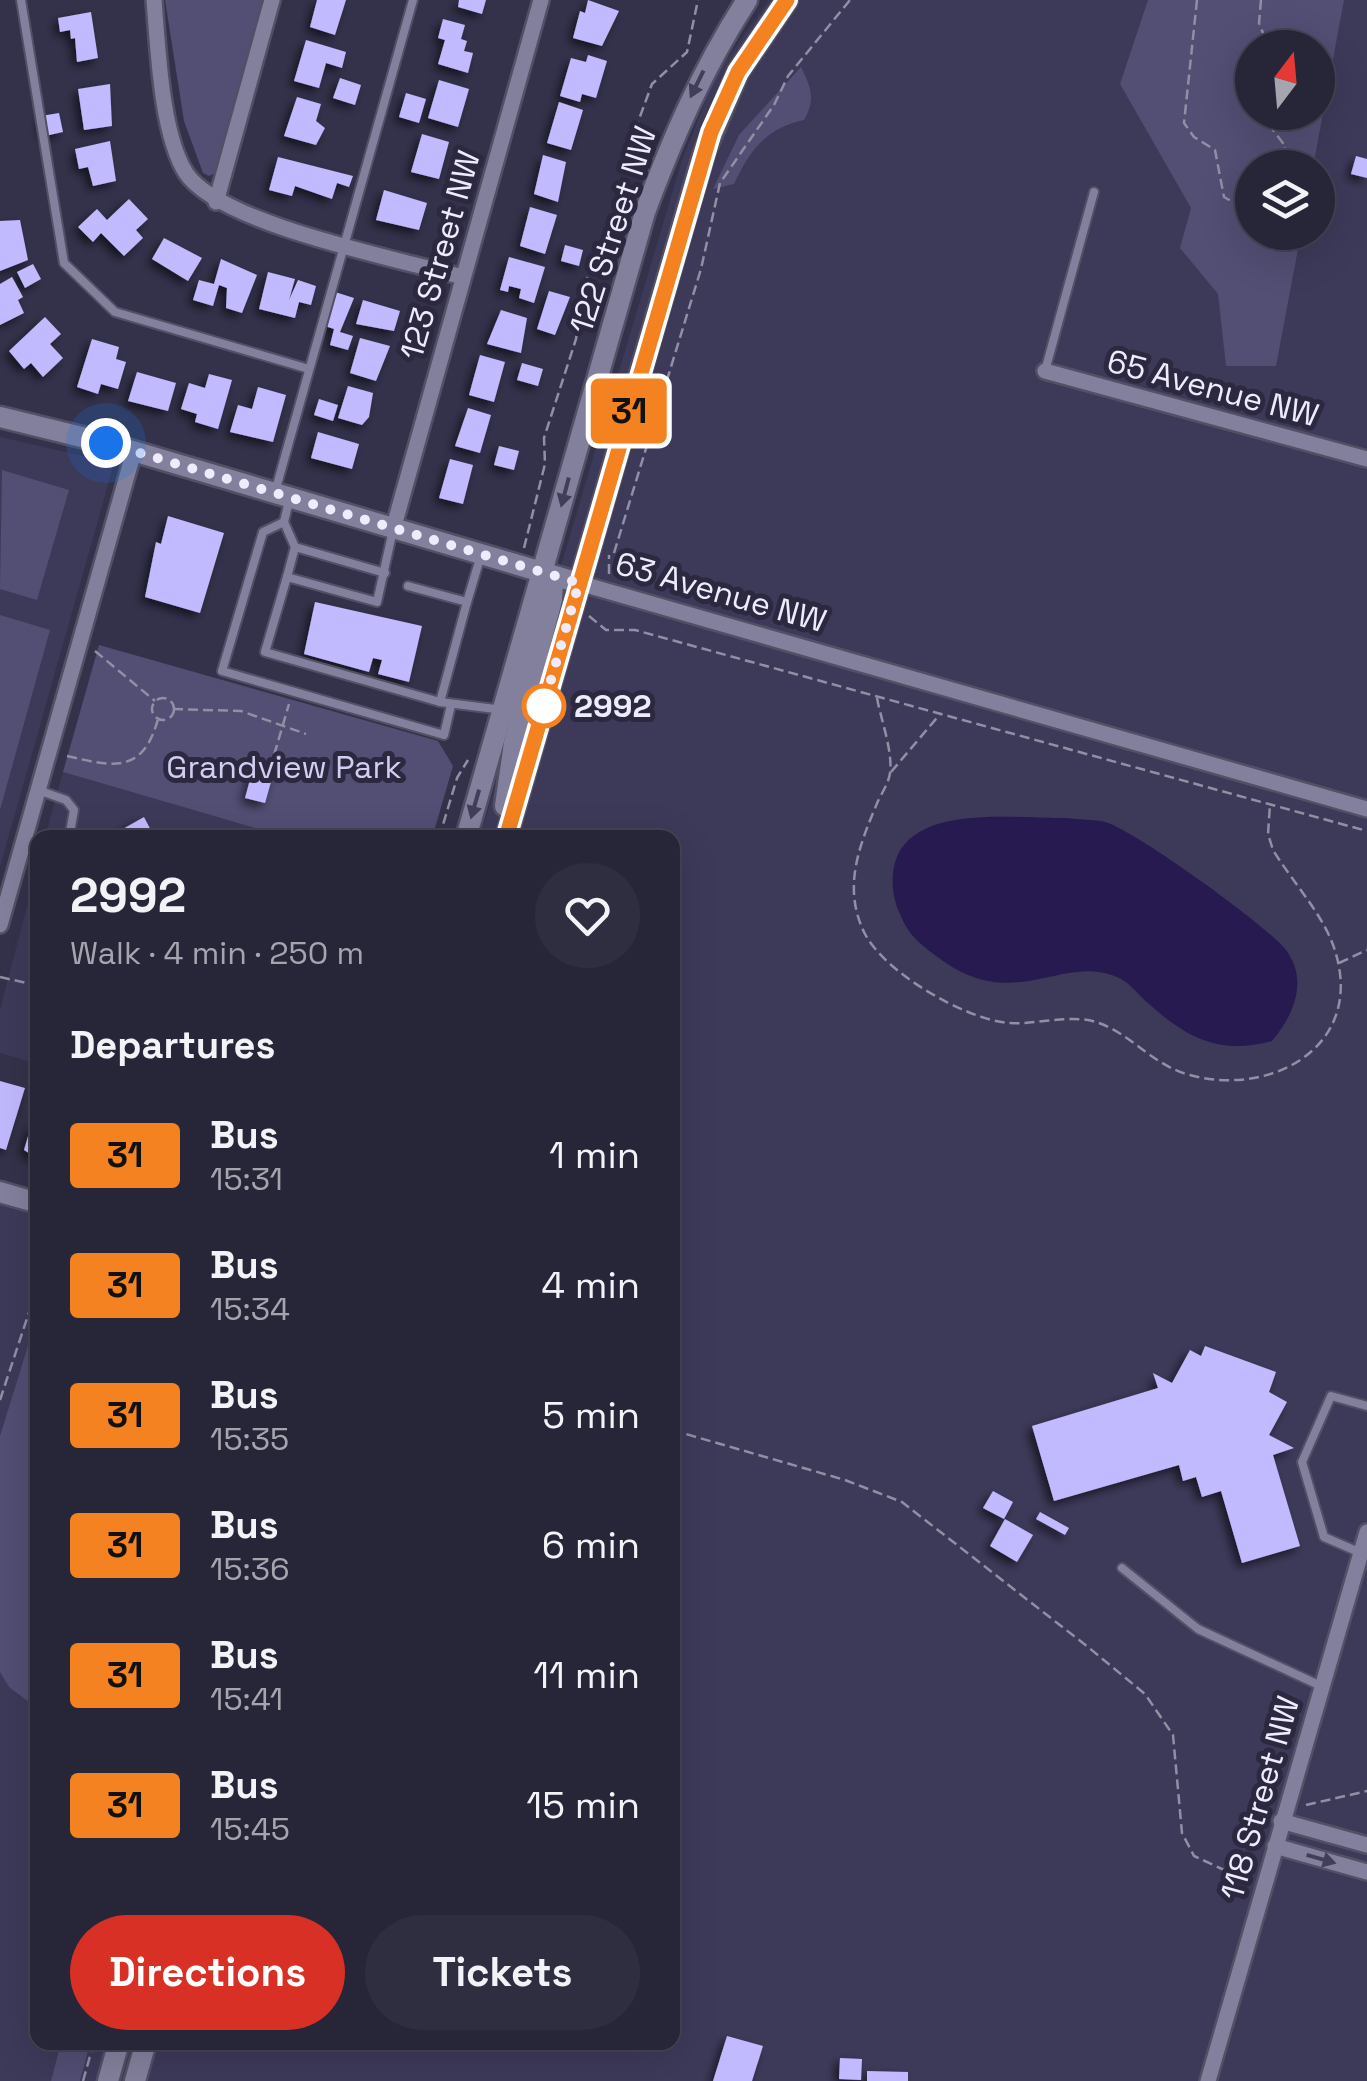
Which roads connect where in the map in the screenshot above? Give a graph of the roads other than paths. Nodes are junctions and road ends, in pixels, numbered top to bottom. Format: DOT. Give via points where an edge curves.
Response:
graph roads {
  1 [pos="21,0"];
  2 [pos="154,0"];
  3 [pos="272,0"];
  4 [pos="413,0"];
  5 [pos="542,0"];
  6 [pos="747,0"];
  7 [pos="787,0"];
  8 [pos="1094,192"];
  9 [pos="216,202"];
  10 [pos="344,242"];
  11 [pos="462,277"];
  12 [pos="309,369"];
  13 [pos="1045,371"];
  14 [pos="0,417"];
  15 [pos="134,451"];
  16 [pos="1367,458"];
  17 [pos="283,494"];
  18 [pos="284,522"];
  19 [pos="394,526"];
  20 [pos="295,547"];
  21 [pos="481,552"];
  22 [pos="543,571"];
  23 [pos="384,573"];
  24 [pos="287,577"];
  25 [pos="579,583"];
  26 [pos="408,586"];
  27 [pos="467,602"];
  28 [pos="440,702"];
  29 [pos="451,705"];
  30 [pos="502,710"];
  31 [pos="38,790"];
  32 [pos="1367,809"];
  33 [pos="70,830"];
  34 [pos="468,830"];
  35 [pos="505,830"];
  36 [pos="506,830"];
  37 [pos="0,925"];
  38 [pos="0,1192"];
  39 [pos="30,1201"];
  40 [pos="1367,1406"];
  41 [pos="1367,1532"];
  42 [pos="1361,1553"];
  43 [pos="1122,1568"];
  44 [pos="1321,1686"];
  45 [pos="1283,1815"];
  46 [pos="1367,1845"];
  47 [pos="1275,1846"];
  48 [pos="1367,1872"];
  49 [pos="117,2050"];
  50 [pos="144,2050"];
  51 [pos="108,2081"];
  52 [pos="136,2081"];
  53 [pos="1208,2081"];
  1 -- 12 [label="lane" via="64,263 115,312"];
  2 -- 9 [label="street" via="174,150 186,174"];
  3 -- 9 [label="street"];
  4 -- 10 [label="lane"];
  5 -- 11 [label="street, 123 Street NW"];
  6 -- 22 [label="main road, 122 Street NW, one-way" via="680,120 645,212"];
  7 -- 25 [label="main road, 122 Street NW" via="738,72 711,132"];
  8 -- 13 [label="lane"];
  9 -- 10 [label="street"];
  10 -- 11 [label="street"];
  10 -- 12 [label="lane"];
  11 -- 19 [label="street, 123 Street NW"];
  12 -- 17 [label="lane"];
  13 -- 16 [label="street, 65 Avenue NW"];
  14 -- 15 [label="main road, 63 Avenue NW"];
  15 -- 17 [label="main road, 63 Avenue NW"];
  15 -- 31 [label="street"];
  17 -- 18 [label="lane"];
  17 -- 19 [label="main road, 63 Avenue NW"];
  18 -- 20 [label="lane"];
  18 -- 29 [label="lane" via="262,532 222,672 444,735"];
  19 -- 21 [label="main road, 63 Avenue NW"];
  19 -- 23 [label="lane"];
  20 -- 23 [label="lane"];
  20 -- 24 [label="lane"];
  21 -- 22 [label="main road, 63 Avenue NW"];
  21 -- 27 [label="lane"];
  22 -- 25 [label="main road, 63 Avenue NW"];
  22 -- 30 [label="main road, 122 Street NW"];
  22 -- 35 [label="main road" via="553,582 552,600 514,743"];
  23 -- 24 [label="lane" via="377,602"];
  24 -- 28 [label="lane" via="265,652"];
  25 -- 32 [label="street, 63 Avenue NW"];
  25 -- 36 [label="main road, 122 Street NW"];
  26 -- 27 [label="lane"];
  27 -- 28 [label="lane"];
  28 -- 29 [label="lane"];
  29 -- 30 [label="lane"];
  30 -- 34 [label="main road, 122 Street NW, one-way"];
  31 -- 33 [label="lane" via="66,800 74,810"];
  31 -- 37 [label="street"];
  38 -- 39 [label="main road"];
  40 -- 42 [label="lane" via="1330,1396 1302,1462 1324,1536"];
  41 -- 42 [label="street, 118 Street NW"];
  42 -- 44 [label="street, 118 Street NW"];
  43 -- 44 [label="lane" via="1198,1629"];
  44 -- 45 [label="street, 118 Street NW"];
  45 -- 46 [label="street"];
  45 -- 47 [label="street, 118 Street NW"];
  47 -- 48 [label="street, one-way"];
  47 -- 53 [label="street, 118 Street NW"];
  49 -- 51 [label="main road"];
  50 -- 52 [label="main road"];
}
